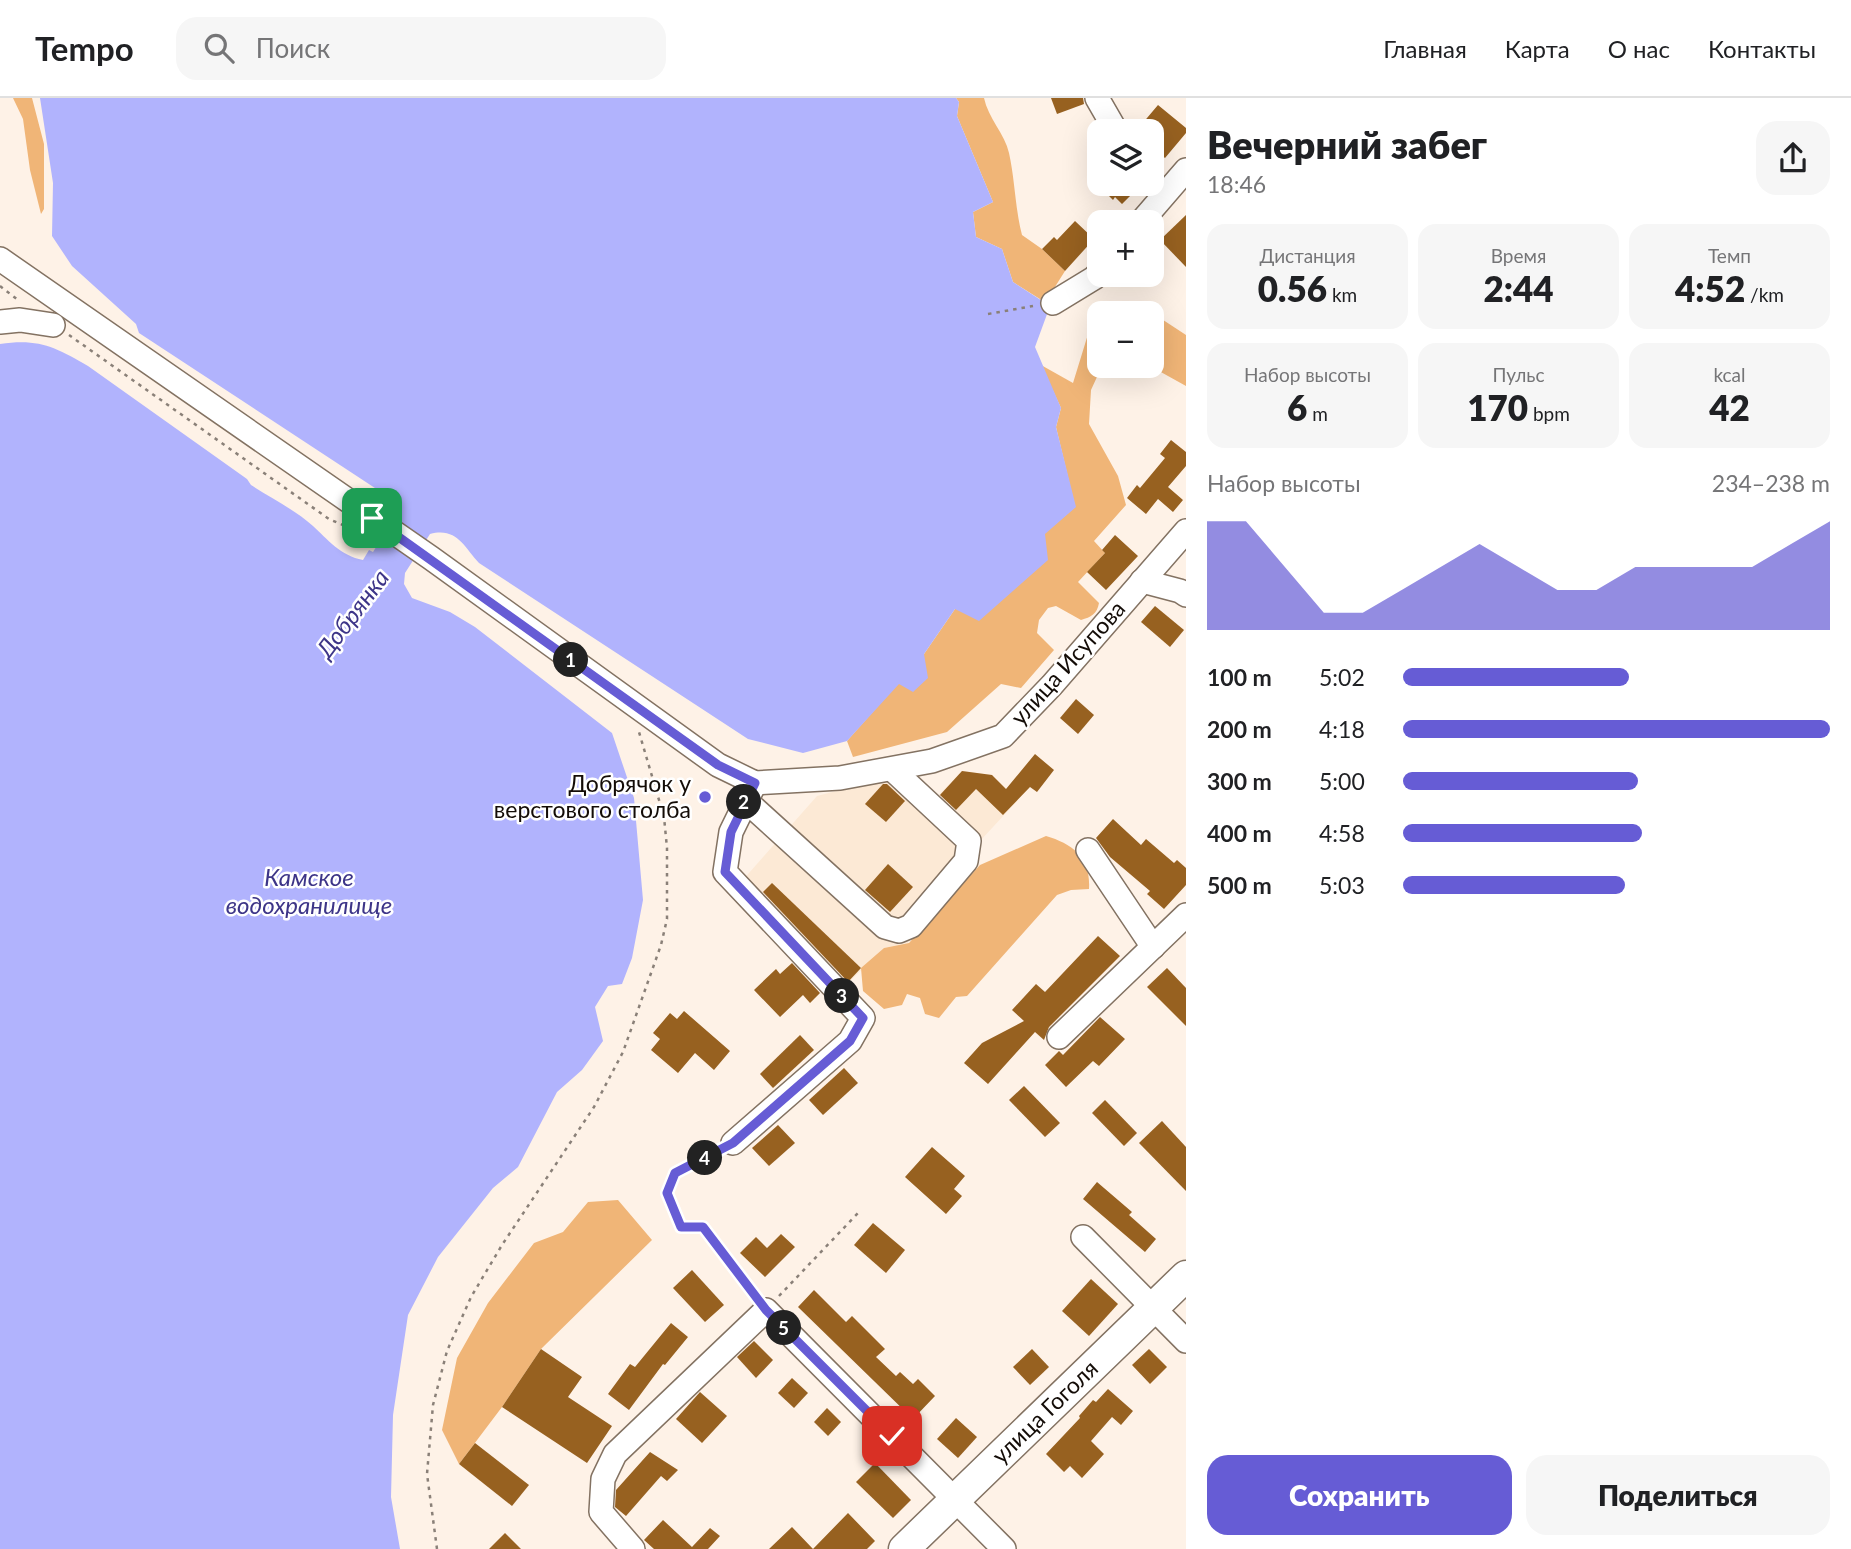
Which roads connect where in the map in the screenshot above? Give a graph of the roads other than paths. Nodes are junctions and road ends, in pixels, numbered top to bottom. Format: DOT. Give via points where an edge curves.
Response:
graph roads {
  1 [pos="1097,98"];
  2 [pos="1109,119"];
  3 [pos="1186,170"];
  4 [pos="1164,181"];
  5 [pos="9,265"];
  6 [pos="1087,282"];
  7 [pos="1053,303"];
  8 [pos="0,322"];
  9 [pos="53,325"];
  10 [pos="1186,531"];
  11 [pos="1142,581"];
  12 [pos="1186,595"];
  13 [pos="893,770"];
  14 [pos="750,792"];
  15 [pos="1088,850"];
  16 [pos="1186,915"];
  17 [pos="1153,947"];
  18 [pos="1059,1037"];
  19 [pos="733,1143"];
  20 [pos="1083,1237"];
  21 [pos="1186,1276"];
  22 [pos="1153,1307"];
  23 [pos="1186,1341"];
  24 [pos="956,1499"];
  25 [pos="633,1549"];
  26 [pos="904,1549"];
  27 [pos="1004,1549"];
  1 -- 2 [label="street"];
  3 -- 4 [label="street"];
  5 -- 14 [label="street, улица Исупова" via="366,525 431,558 646,725 718,765"];
  6 -- 7 [label="street"];
  8 -- 9 [label="street"];
  10 -- 11 [label="street, улица Исупова"];
  11 -- 12 [label="street"];
  11 -- 13 [label="street, улица Исупова" via="1003,736"];
  13 -- 14 [label="street, улица Исупова"];
  13 -- 14 [label="street" via="969,841 966,861 911,926 899,931 885,927"];
  14 -- 19 [label="street" via="731,832 725,872 863,1018 850,1041"];
  15 -- 17 [label="street"];
  16 -- 17 [label="street"];
  17 -- 18 [label="street"];
  20 -- 22 [label="street"];
  21 -- 22 [label="main road, улица Гоголя"];
  22 -- 23 [label="street"];
  22 -- 24 [label="main road, улица Гоголя"];
  24 -- 25 [label="street" via="766,1310 615,1454 603,1479 601,1512"];
  24 -- 26 [label="main road, улица Гоголя"];
  24 -- 27 [label="street"];
}
